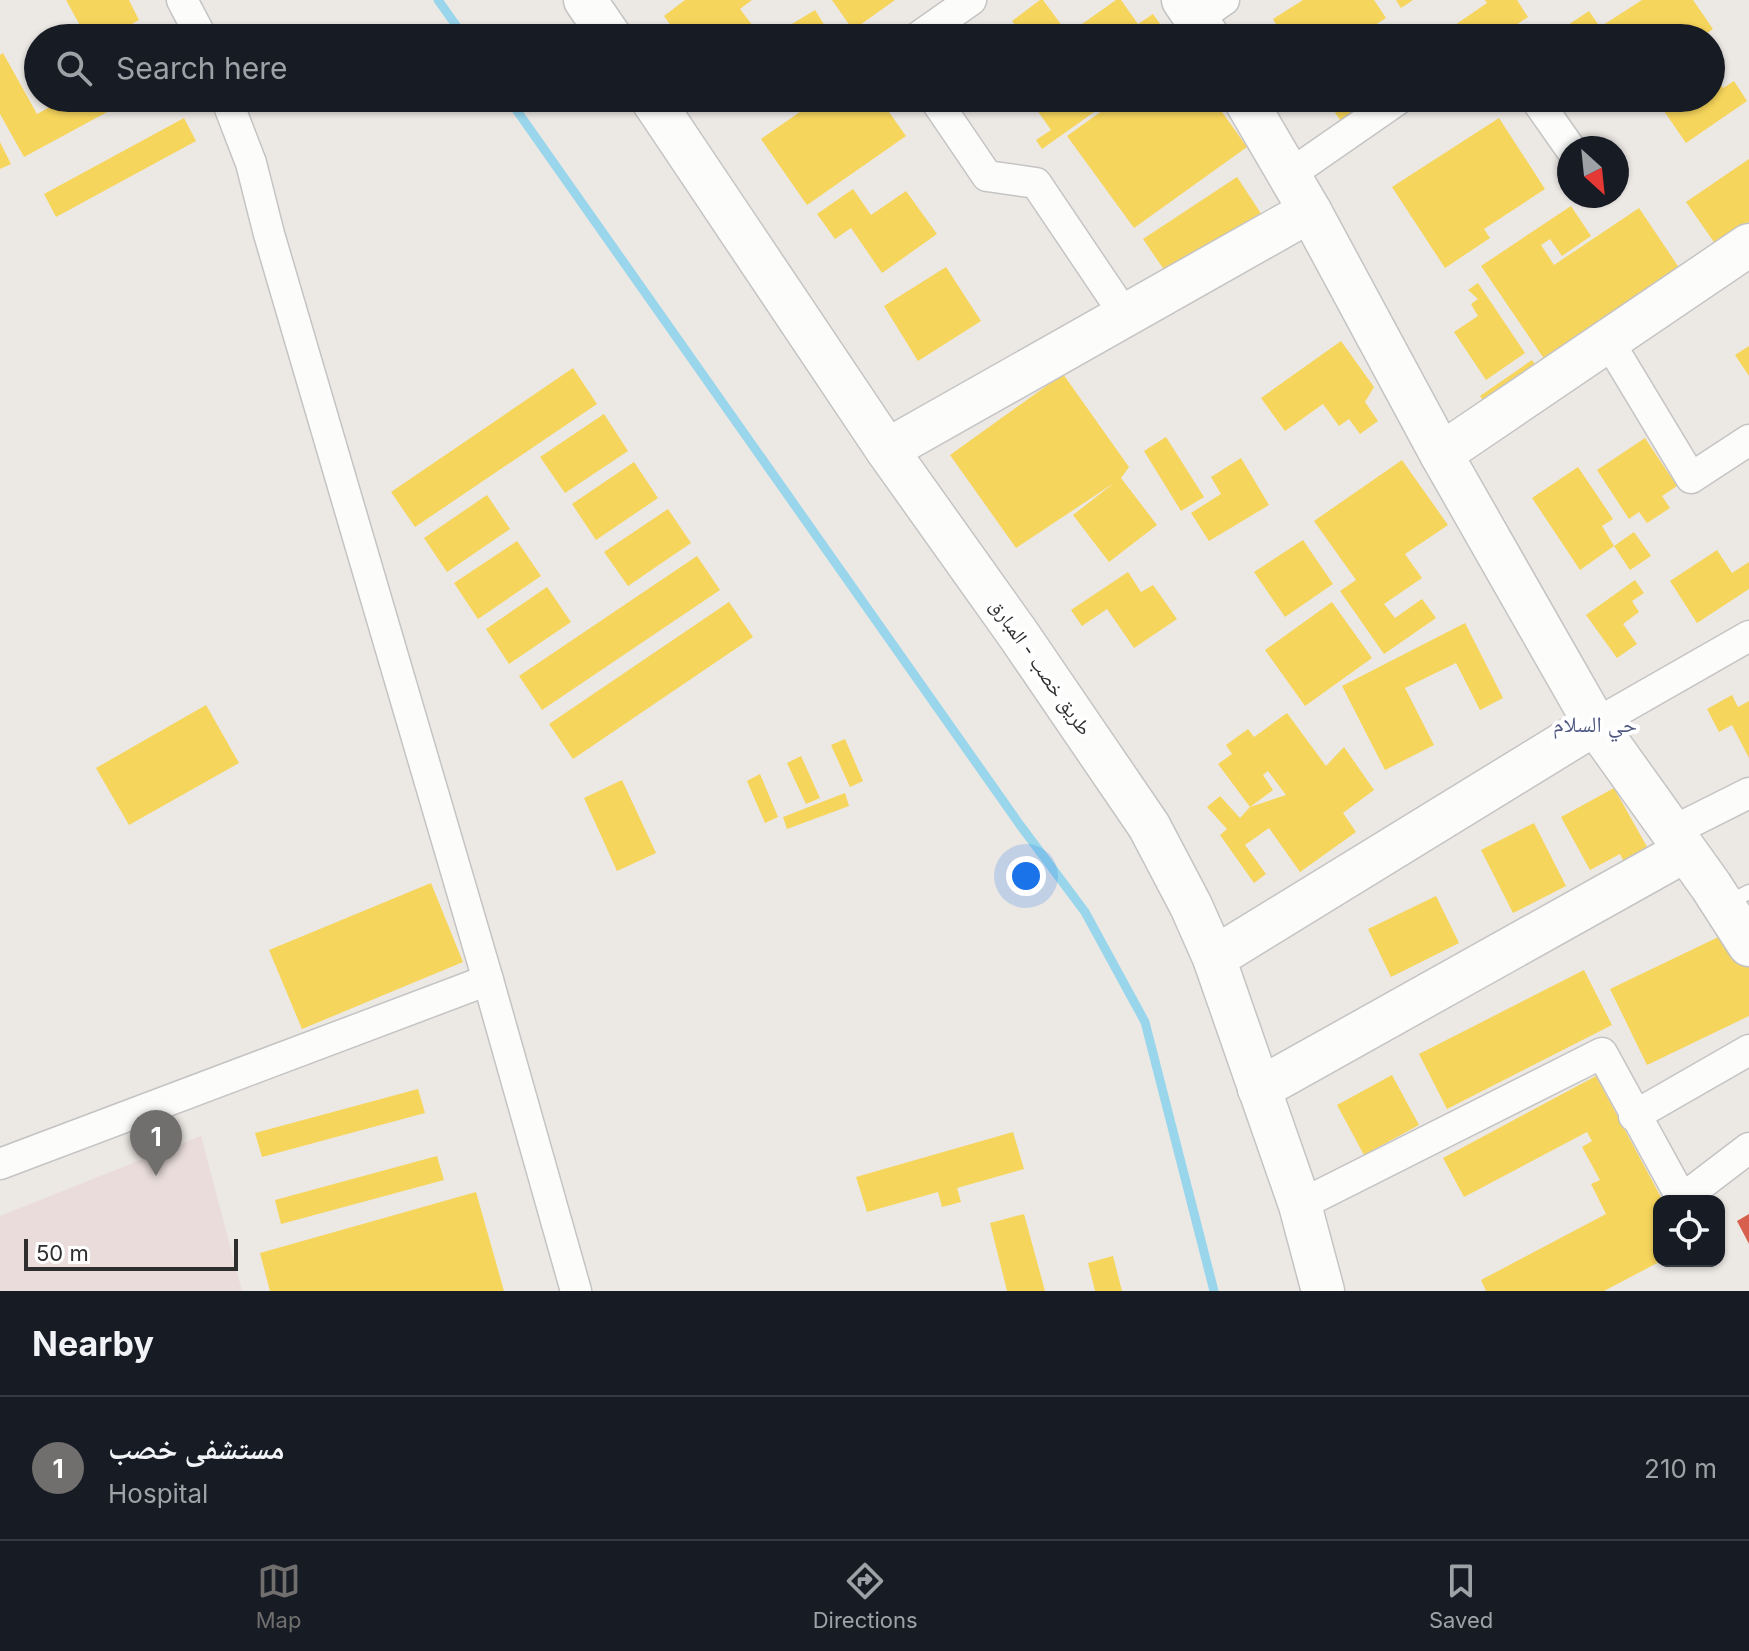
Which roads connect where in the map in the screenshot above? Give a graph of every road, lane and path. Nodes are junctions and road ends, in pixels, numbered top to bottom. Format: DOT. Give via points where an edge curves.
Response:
graph roads {
  1 [pos="182,0"];
  2 [pos="585,0"];
  3 [pos="971,0"];
  4 [pos="195,24"];
  5 [pos="601,24"];
  6 [pos="937,24"];
  7 [pos="231,112"];
  8 [pos="660,112"];
  9 [pos="944,112"];
  10 [pos="1252,112"];
  11 [pos="1380,112"];
  12 [pos="1545,112"];
  13 [pos="1562,136"];
  14 [pos="1289,175"];
  15 [pos="1310,211"];
  16 [pos="1749,245"];
  17 [pos="1125,315"];
  18 [pos="1609,342"];
  19 [pos="1749,440"];
  20 [pos="887,450"];
  21 [pos="1441,454"];
  22 [pos="1749,636"];
  23 [pos="1595,724"];
  24 [pos="1749,793"];
  25 [pos="1678,842"];
  26 [pos="1736,899"];
  27 [pos="1749,945"];
  28 [pos="1214,958"];
  29 [pos="488,980"];
  30 [pos="1749,1050"];
  31 [pos="1259,1089"];
  32 [pos="1634,1116"];
  33 [pos="1749,1148"];
  34 [pos="0,1164"];
  35 [pos="1300,1205"];
  36 [pos="576,1291"];
  37 [pos="1323,1291"];
  1 -- 4 [label="street"];
  2 -- 5 [label="street"];
  3 -- 6 [label="street"];
  7 -- 29 [label="street" via="251,163"];
  8 -- 20 [label="street, طريق خصب - المبارق"];
  9 -- 17 [label="street" via="987,176 1036,183"];
  10 -- 14 [label="street"];
  11 -- 14 [label="street"];
  12 -- 13 [label="street"];
  14 -- 15 [label="street"];
  15 -- 17 [label="street"];
  15 -- 21 [label="street"];
  16 -- 18 [label="street"];
  17 -- 20 [label="street"];
  18 -- 19 [label="street" via="1691,478"];
  18 -- 21 [label="street"];
  20 -- 28 [label="street, طريق خصب - المبارق" via="1149,826"];
  21 -- 23 [label="street"];
  22 -- 23 [label="street"];
  23 -- 25 [label="street"];
  23 -- 28 [label="street"];
  24 -- 25 [label="street"];
  25 -- 26 [label="street"];
  25 -- 31 [label="street"];
  26 -- 27 [label="street"];
  28 -- 31 [label="street, طريق خصب - المبارق"];
  29 -- 34 [label="street"];
  29 -- 36 [label="street"];
  30 -- 32 [label="street"];
  31 -- 35 [label="street, طريق خصب - المبارق"];
  32 -- 33 [label="street" via="1682,1199"];
  32 -- 35 [label="street" via="1602,1053"];
  35 -- 37 [label="street, طريق خصب - المبارق"];
}
